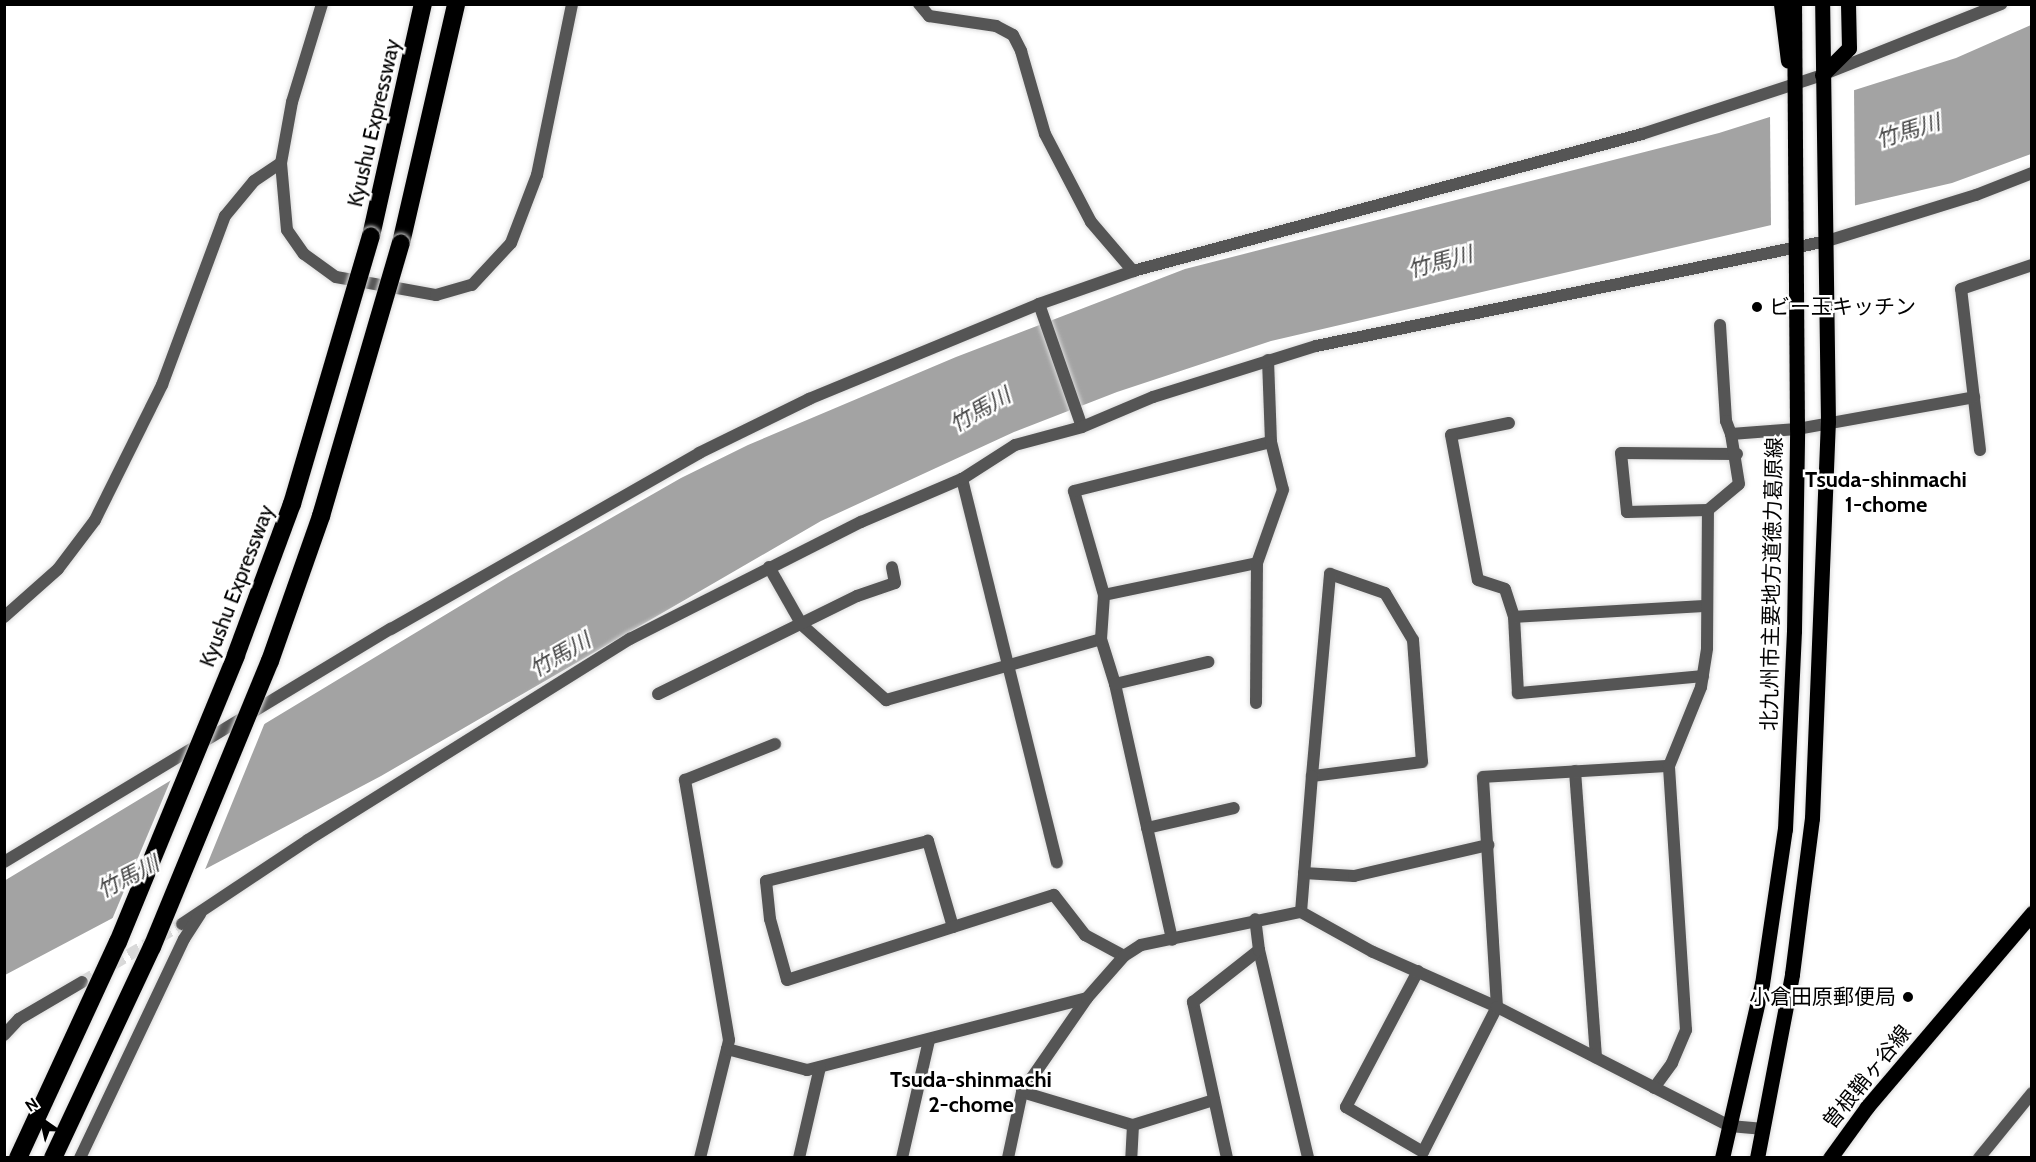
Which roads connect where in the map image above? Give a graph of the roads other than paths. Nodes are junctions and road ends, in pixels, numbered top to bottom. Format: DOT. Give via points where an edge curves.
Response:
graph roads {
  1 [pos="322,4"];
  2 [pos="423,4"];
  3 [pos="456,4"];
  4 [pos="572,4"];
  5 [pos="919,4"];
  6 [pos="1781,4"];
  7 [pos="1794,4"];
  8 [pos="1822,4"];
  9 [pos="1848,4"];
  10 [pos="2001,4"];
  11 [pos="1822,82"];
  12 [pos="1794,84"];
  13 [pos="281,163"];
  14 [pos="2031,173"];
  15 [pos="1827,233"];
  16 [pos="1795,245"];
  17 [pos="2031,265"];
  18 [pos="1133,271"];
  19 [pos="1039,304"];
  20 [pos="1720,325"];
  21 [pos="1268,360"];
  22 [pos="1974,397"];
  23 [pos="1828,422"];
  24 [pos="1509,423"];
  25 [pos="1082,427"];
  26 [pos="1797,429"];
  27 [pos="1731,434"];
  28 [pos="1272,442"];
  29 [pos="1980,450"];
  30 [pos="1737,454"];
  31 [pos="962,479"];
  32 [pos="1708,510"];
  33 [pos="1257,563"];
  34 [pos="769,567"];
  35 [pos="892,567"];
  36 [pos="1104,595"];
  37 [pos="1707,606"];
  38 [pos="4,617"];
  39 [pos="1514,617"];
  40 [pos="802,625"];
  41 [pos="1101,639"];
  42 [pos="1208,662"];
  43 [pos="1008,663"];
  44 [pos="1703,676"];
  45 [pos="1115,684"];
  46 [pos="658,694"];
  47 [pos="1256,703"];
  48 [pos="775,744"];
  49 [pos="1669,766"];
  50 [pos="1575,771"];
  51 [pos="1312,776"];
  52 [pos="1234,808"];
  53 [pos="1147,828"];
  54 [pos="1488,845"];
  55 [pos="4,862"];
  56 [pos="1057,862"];
  57 [pos="1304,873"];
  58 [pos="1301,912"];
  59 [pos="201,913"];
  60 [pos="2031,913"];
  61 [pos="1255,919"];
  62 [pos="182,924"];
  63 [pos="953,927"];
  64 [pos="1172,940"];
  65 [pos="1260,950"];
  66 [pos="1124,956"];
  67 [pos="1418,971"];
  68 [pos="82,982"];
  69 [pos="1087,999"];
  70 [pos="1497,1007"];
  71 [pos="4,1035"];
  72 [pos="929,1040"];
  73 [pos="727,1049"];
  74 [pos="1596,1057"];
  75 [pos="820,1067"];
  76 [pos="1654,1088"];
  77 [pos="1022,1092"];
  78 [pos="2031,1093"];
  79 [pos="1214,1100"];
  80 [pos="1133,1125"];
  81 [pos="1730,1126"];
  82 [pos="1764,1129"];
  83 [pos="18,1158"];
  84 [pos="53,1158"];
  85 [pos="80,1158"];
  86 [pos="700,1158"];
  87 [pos="799,1158"];
  88 [pos="902,1158"];
  89 [pos="1008,1158"];
  90 [pos="1131,1158"];
  91 [pos="1227,1158"];
  92 [pos="1308,1158"];
  93 [pos="1722,1158"];
  94 [pos="1757,1158"];
  95 [pos="1830,1158"];
  96 [pos="1979,1158"];
  1 -- 13 [label="street" via="292,102"];
  2 -- 83 [label="highway, Kyushu Expressway, bridge" via="371,236 292,504 236,655 118,942"];
  3 -- 84 [label="highway, bridge" via="401,243 321,516 270,661 152,947"];
  4 -- 13 [label="street" via="537,175 511,243 472,285 436,296 336,277 304,254 287,230"];
  5 -- 18 [label="street" via="929,16 996,26 1013,35 1022,51 1045,134 1091,222"];
  6 -- 12 [label="main road" via="1782,36"];
  7 -- 12 [label="main road, 北九州市主要地方道徳力葛原線"];
  8 -- 11 [label="main road"];
  9 -- 11 [label="main road" via="1849,48"];
  10 -- 11 [label="street"];
  11 -- 12 [label="street"];
  11 -- 15 [label="main road"];
  12 -- 16 [label="main road, 北九州市主要地方道徳力葛原線"];
  12 -- 18 [label="street" via="1642,134"];
  13 -- 38 [label="street" via="254,181 225,216 162,385 95,520 58,570"];
  14 -- 15 [label="street"];
  15 -- 16 [label="street"];
  15 -- 23 [label="main road"];
  16 -- 21 [label="street" via="1316,346"];
  16 -- 26 [label="main road, 北九州市主要地方道徳力葛原線"];
  17 -- 22 [label="street" via="1961,288"];
  18 -- 19 [label="street"];
  19 -- 25 [label="street"];
  19 -- 55 [label="street" via="809,399 699,453 391,629"];
  20 -- 27 [label="street" via="1726,421"];
  21 -- 25 [label="street" via="1153,397"];
  21 -- 28 [label="street"];
  22 -- 23 [label="street"];
  22 -- 29 [label="street"];
  23 -- 26 [label="street"];
  23 -- 82 [label="main road" via="1812,818 1792,974"];
  24 -- 39 [label="street" via="1451,435 1478,580 1504,589"];
  25 -- 31 [label="street" via="1015,445"];
  26 -- 27 [label="street"];
  26 -- 81 [label="main road, 北九州市主要地方道徳力葛原線" via="1794,631 1785,829 1762,984"];
  27 -- 30 [label="street"];
  28 -- 33 [label="street" via="1284,490"];
  28 -- 36 [label="street" via="1074,491"];
  30 -- 32 [label="street" via="1739,484"];
  30 -- 32 [label="street" via="1621,453 1627,512"];
  31 -- 34 [label="street"];
  31 -- 43 [label="street"];
  32 -- 37 [label="street"];
  33 -- 36 [label="street"];
  33 -- 47 [label="street"];
  34 -- 40 [label="street"];
  34 -- 59 [label="street" via="630,639 308,840"];
  35 -- 40 [label="street" via="895,583 857,596"];
  36 -- 41 [label="street"];
  37 -- 39 [label="street"];
  37 -- 44 [label="street"];
  39 -- 44 [label="street" via="1518,693"];
  40 -- 43 [label="street" via="886,700"];
  40 -- 46 [label="street"];
  41 -- 43 [label="street"];
  41 -- 45 [label="street"];
  42 -- 45 [label="street"];
  43 -- 56 [label="street"];
  44 -- 49 [label="street"];
  45 -- 53 [label="street"];
  48 -- 73 [label="street" via="685,780 729,1041"];
  49 -- 50 [label="street"];
  49 -- 76 [label="street" via="1686,1030 1672,1064"];
  50 -- 54 [label="street" via="1484,777"];
  50 -- 74 [label="street"];
  51 -- 51 [label="street" via="1325,634 1330,574 1385,593 1413,640 1422,762"];
  51 -- 57 [label="street"];
  52 -- 53 [label="street"];
  53 -- 64 [label="street"];
  54 -- 57 [label="street" via="1354,876"];
  54 -- 70 [label="street"];
  57 -- 58 [label="street"];
  58 -- 61 [label="street"];
  58 -- 67 [label="street" via="1373,952"];
  59 -- 62 [label="street"];
  59 -- 85 [label="street" via="184,939"];
  60 -- 95 [label="main road, 曽根鞘ヶ谷線" via="1867,1107"];
  61 -- 64 [label="street"];
  61 -- 65 [label="street"];
  63 -- 63 [label="street" via="787,980 770,919 766,881 928,841"];
  63 -- 66 [label="street" via="1054,895 1085,935"];
  64 -- 66 [label="street" via="1142,945"];
  65 -- 79 [label="street" via="1193,1002"];
  65 -- 92 [label="street"];
  66 -- 69 [label="street"];
  67 -- 70 [label="street"];
  67 -- 70 [label="street" via="1347,1107 1423,1152"];
  68 -- 71 [label="street" via="19,1019"];
  69 -- 72 [label="street"];
  69 -- 77 [label="street"];
  70 -- 74 [label="street"];
  72 -- 75 [label="street"];
  72 -- 88 [label="street"];
  73 -- 75 [label="street" via="807,1071"];
  73 -- 86 [label="street"];
  74 -- 76 [label="street"];
  75 -- 87 [label="street"];
  76 -- 81 [label="street"];
  77 -- 80 [label="street"];
  77 -- 89 [label="street"];
  78 -- 96 [label="street"];
  79 -- 80 [label="street"];
  79 -- 91 [label="street"];
  80 -- 90 [label="street"];
  81 -- 82 [label="street"];
  81 -- 93 [label="main road, 北九州市主要地方道徳力葛原線"];
  82 -- 94 [label="main road"];
}
